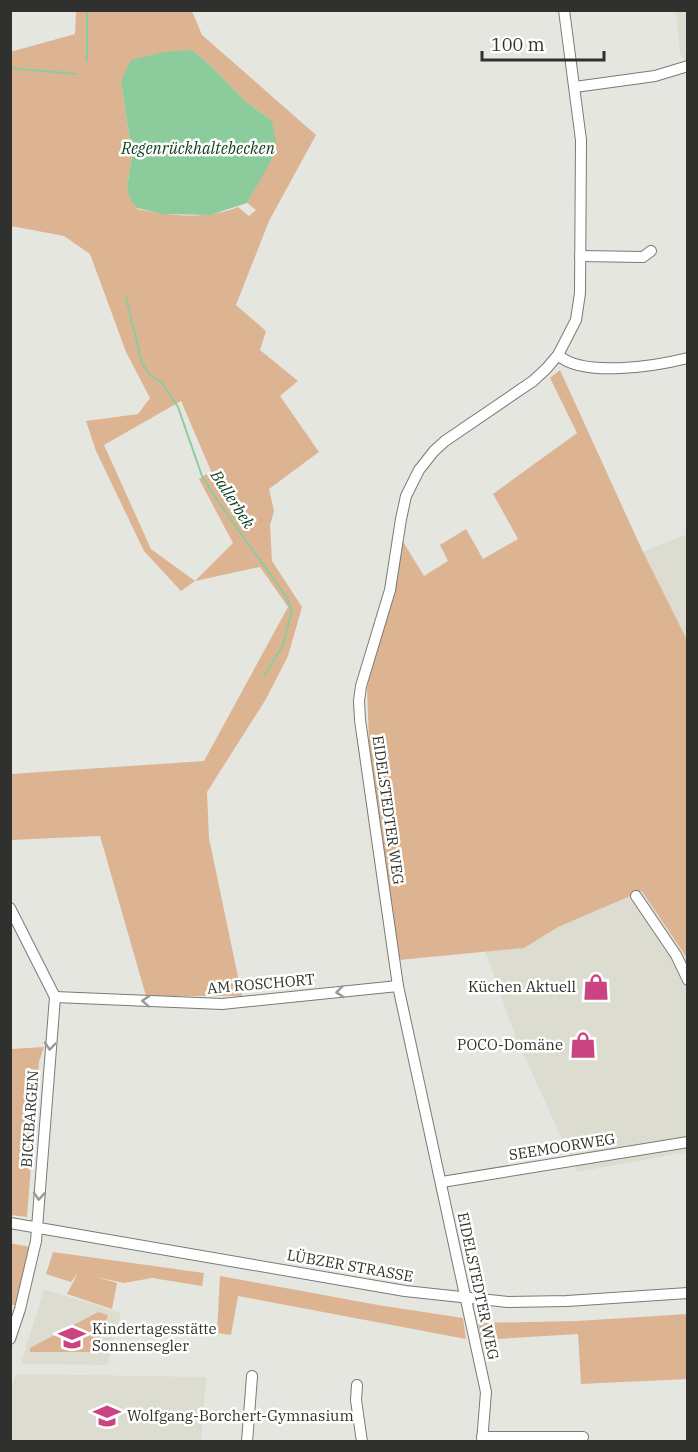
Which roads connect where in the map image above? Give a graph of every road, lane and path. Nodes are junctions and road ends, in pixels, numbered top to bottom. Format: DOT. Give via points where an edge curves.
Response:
graph roads {
  1 [pos="564,10"];
  2 [pos="687,66"];
  3 [pos="575,87"];
  4 [pos="651,251"];
  5 [pos="580,256"];
  6 [pos="558,355"];
  7 [pos="687,358"];
  8 [pos="636,896"];
  9 [pos="10,908"];
  10 [pos="687,980"];
  11 [pos="398,986"];
  12 [pos="55,997"];
  13 [pos="687,1142"];
  14 [pos="442,1182"];
  15 [pos="10,1223"];
  16 [pos="37,1227"];
  17 [pos="687,1293"];
  18 [pos="465,1299"];
  19 [pos="10,1338"];
  20 [pos="252,1376"];
  21 [pos="357,1385"];
  22 [pos="582,1437"];
  23 [pos="482,1439"];
  24 [pos="248,1442"];
  25 [pos="362,1442"];
  1 -- 3 [label="street, EIDELSTEDTER WEG"];
  2 -- 3 [label="street" via="655,76"];
  3 -- 5 [label="street, EIDELSTEDTER WEG" via="581,140"];
  4 -- 5 [label="street" via="643,257"];
  5 -- 6 [label="street, EIDELSTEDTER WEG" via="578,312 574,328"];
  6 -- 7 [label="street" via="571,364 624,368"];
  6 -- 11 [label="street, EIDELSTEDTER WEG" via="532,381 434,451 406,496 390,590 359,701"];
  8 -- 10 [label="street" via="676,955"];
  9 -- 12 [label="street"];
  11 -- 12 [label="street, AM ROSCHORT, one-way" via="222,1005"];
  11 -- 14 [label="street, EIDELSTEDTER WEG"];
  12 -- 16 [label="street, BICKBARGEN, one-way"];
  13 -- 14 [label="street, SEEMOORWEG"];
  14 -- 18 [label="street, EIDELSTEDTER WEG"];
  15 -- 16 [label="street, LÜBZER STRASSE"];
  16 -- 18 [label="street, LÜBZER STRASSE"];
  16 -- 19 [label="street, BICKBARGEN"];
  17 -- 18 [label="street, LÜBZER STRASSE" via="545,1302"];
  18 -- 23 [label="street, EIDELSTEDTER WEG" via="486,1392"];
  20 -- 24 [label="street"];
  21 -- 25 [label="street"];
  22 -- 23 [label="street, EIDELSTEDTER WEG"];
}
